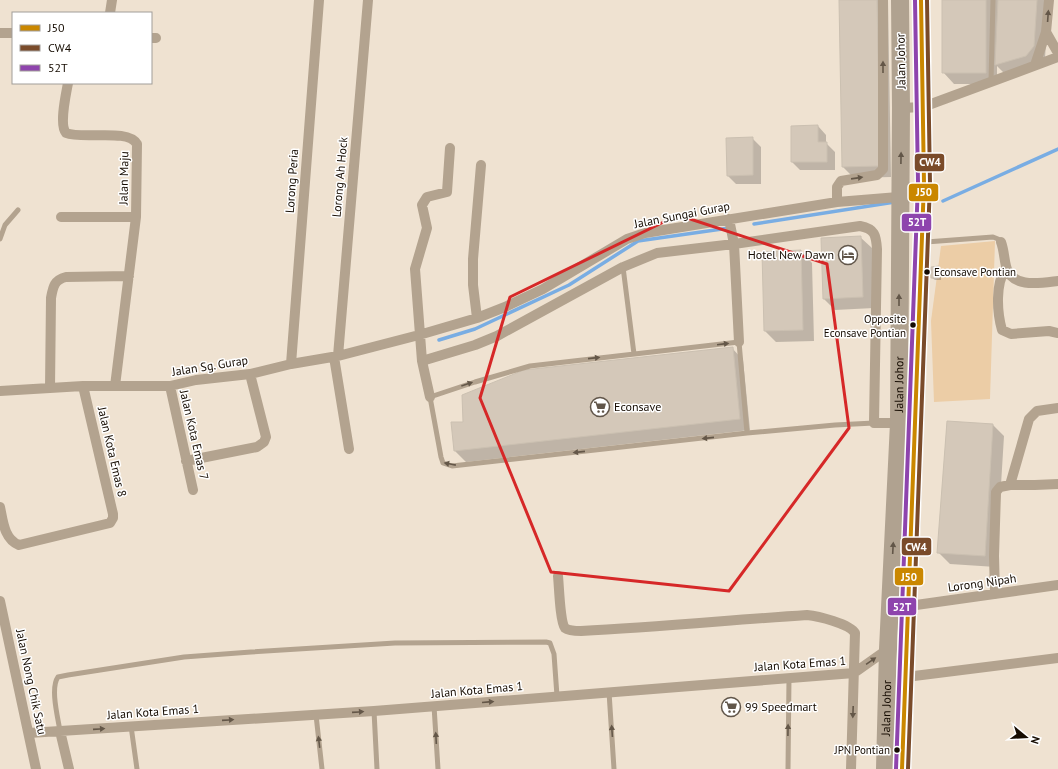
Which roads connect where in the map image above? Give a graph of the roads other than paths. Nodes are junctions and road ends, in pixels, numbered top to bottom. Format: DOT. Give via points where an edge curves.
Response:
graph roads {
  1 [pos="112,0"];
  2 [pos="319,0"];
  3 [pos="368,0"];
  4 [pos="920,0"];
  5 [pos="993,0"];
  6 [pos="1049,0"];
  7 [pos="891,4"];
  8 [pos="110,12"];
  9 [pos="1046,32"];
  10 [pos="0,33"];
  11 [pos="12,33"];
  12 [pos="1058,53"];
  13 [pos="1058,57"];
  14 [pos="1035,65"];
  15 [pos="991,82"];
  16 [pos="68,84"];
  17 [pos="923,107"];
  18 [pos="901,108"];
  19 [pos="450,148"];
  20 [pos="481,165"];
  21 [pos="923,196"];
  22 [pos="900,197"];
  23 [pos="837,202"];
  24 [pos="18,210"];
  25 [pos="136,216"];
  26 [pos="60,217"];
  27 [pos="729,219"];
  28 [pos="0,239"];
  29 [pos="922,242"];
  30 [pos="1001,242"];
  31 [pos="734,244"];
  32 [pos="623,268"];
  33 [pos="1006,268"];
  34 [pos="129,276"];
  35 [pos="1058,281"];
  36 [pos="477,318"];
  37 [pos="1058,333"];
  38 [pos="419,335"];
  39 [pos="739,342"];
  40 [pos="634,354"];
  41 [pos="336,356"];
  42 [pos="422,361"];
  43 [pos="291,364"];
  44 [pos="250,374"];
  45 [pos="83,386"];
  46 [pos="115,386"];
  47 [pos="170,386"];
  48 [pos="50,388"];
  49 [pos="0,391"];
  50 [pos="430,397"];
  51 [pos="1058,408"];
  52 [pos="874,423"];
  53 [pos="899,423"];
  54 [pos="747,433"];
  55 [pos="349,449"];
  56 [pos="186,461"];
  57 [pos="1010,484"];
  58 [pos="1058,484"];
  59 [pos="193,490"];
  60 [pos="0,507"];
  61 [pos="558,576"];
  62 [pos="1058,585"];
  63 [pos="995,594"];
  64 [pos="0,601"];
  65 [pos="909,606"];
  66 [pos="888,649"];
  67 [pos="1058,658"];
  68 [pos="854,673"];
  69 [pos="789,677"];
  70 [pos="906,677"];
  71 [pos="609,692"];
  72 [pos="556,696"];
  73 [pos="434,706"];
  74 [pos="374,711"];
  75 [pos="316,715"];
  76 [pos="131,726"];
  77 [pos="60,731"];
  78 [pos="29,734"];
  79 [pos="36,769"];
  80 [pos="69,769"];
  81 [pos="137,769"];
  82 [pos="322,769"];
  83 [pos="377,769"];
  84 [pos="438,769"];
  85 [pos="614,769"];
  86 [pos="788,769"];
  87 [pos="851,769"];
  88 [pos="885,769"];
  89 [pos="902,769"];
  1 -- 8 [label="street"];
  2 -- 43 [label="street, Lorong Peria"];
  3 -- 41 [label="street, Lorong Ah Hock"];
  4 -- 17 [label="highway, Jalan Johor"];
  5 -- 15 [label="lane"];
  9 -- 6 [label="street, one-way"];
  7 -- 18 [label="highway, Jalan Johor"];
  23 -- 7 [label="street, one-way" via="837,187 840,181 877,175 883,169"];
  9 -- 12 [label="street"];
  9 -- 14 [label="street"];
  10 -- 11 [label="street"];
  13 -- 14 [label="street"];
  14 -- 15 [label="street"];
  15 -- 17 [label="street"];
  16 -- 25 [label="street, Jalan Maju" via="63,120 64,131 67,134 124,136 137,144"];
  17 -- 18 [label="street"];
  17 -- 21 [label="highway, Jalan Johor"];
  22 -- 18 [label="highway, Jalan Johor, one-way"];
  19 -- 38 [label="street" via="447,192 427,197 422,205 427,228 415,270"];
  20 -- 36 [label="street" via="473,259"];
  21 -- 22 [label="street, Jalan Sungai Gurap"];
  21 -- 29 [label="highway, Jalan Johor"];
  22 -- 23 [label="street, Jalan Sungai Gurap"];
  53 -- 22 [label="highway, Jalan Johor, one-way"];
  23 -- 27 [label="street, Jalan Sungai Gurap"];
  24 -- 28 [label="lane" via="5,225"];
  25 -- 26 [label="street"];
  25 -- 34 [label="street, Jalan Maju"];
  27 -- 31 [label="street"];
  27 -- 36 [label="street, Jalan Sungai Gurap" via="645,233 627,239 543,289"];
  29 -- 30 [label="lane" via="993,237"];
  29 -- 65 [label="highway, Jalan Johor"];
  30 -- 33 [label="street"];
  31 -- 32 [label="street" via="657,253"];
  31 -- 39 [label="street"];
  31 -- 52 [label="street" via="860,226 873,231 878,249"];
  32 -- 40 [label="lane"];
  32 -- 42 [label="street" via="497,336 475,346"];
  33 -- 35 [label="street" via="1012,277 1026,283"];
  33 -- 37 [label="street" via="999,292 999,319 1002,330 1011,334 1049,331"];
  34 -- 46 [label="street, Jalan Maju"];
  34 -- 48 [label="street" via="66,277 56,282 51,298"];
  36 -- 38 [label="street, Jalan Sungai Gurap"];
  38 -- 41 [label="street, Jalan Sg. Gurap"];
  38 -- 42 [label="street"];
  40 -- 39 [label="lane, one-way"];
  39 -- 54 [label="lane"];
  50 -- 40 [label="lane, one-way" via="530,366"];
  41 -- 43 [label="street, Jalan Sg. Gurap"];
  41 -- 55 [label="street, Lorong Ah Hock"];
  42 -- 50 [label="street"];
  43 -- 44 [label="street, Jalan Sg. Gurap"];
  44 -- 47 [label="street, Jalan Sg. Gurap" via="196,380"];
  44 -- 56 [label="street" via="266,437 264,442 258,447"];
  45 -- 46 [label="street, Jalan Sg. Gurap"];
  45 -- 48 [label="street, Jalan Sg. Gurap"];
  45 -- 60 [label="street, Jalan Kota Emas 8" via="113,514 110,523 19,545 10,539 4,527"];
  46 -- 47 [label="street, Jalan Sg. Gurap"];
  47 -- 56 [label="street, Jalan Kota Emas 7"];
  48 -- 49 [label="street, Jalan Sg. Gurap"];
  54 -- 50 [label="lane, one-way" via="452,466 444,463 441,457"];
  51 -- 57 [label="street" via="1037,411 1029,419"];
  52 -- 53 [label="street"];
  52 -- 54 [label="lane"];
  66 -- 53 [label="highway, Jalan Johor, one-way"];
  56 -- 59 [label="street, Jalan Kota Emas 7"];
  57 -- 58 [label="street"];
  57 -- 63 [label="street" via="1000,487 996,492"];
  61 -- 68 [label="street" via="561,612 567,629 589,631 664,627 814,615 853,630"];
  62 -- 63 [label="street, Lorong Nipah"];
  63 -- 65 [label="street, Lorong Nipah"];
  64 -- 78 [label="street, Jalan Nong Chik Satu"];
  65 -- 70 [label="highway, Jalan Johor"];
  68 -- 66 [label="street, Jalan Kota Emas 1, one-way"];
  66 -- 88 [label="highway, Jalan Johor"];
  67 -- 70 [label="street"];
  68 -- 69 [label="street, Jalan Kota Emas 1"];
  68 -- 87 [label="street, one-way"];
  69 -- 71 [label="street, Jalan Kota Emas 1"];
  86 -- 69 [label="lane, one-way"];
  70 -- 89 [label="highway, Jalan Johor"];
  71 -- 72 [label="street, Jalan Kota Emas 1"];
  85 -- 71 [label="lane, one-way"];
  73 -- 72 [label="street, Jalan Kota Emas 1, one-way"];
  72 -- 77 [label="lane" via="554,654 550,643 546,642 395,643 184,656 58,677 55,698"];
  73 -- 74 [label="street, Jalan Kota Emas 1"];
  84 -- 73 [label="lane, one-way"];
  75 -- 74 [label="street, Jalan Kota Emas 1, one-way"];
  74 -- 83 [label="lane"];
  76 -- 75 [label="street, Jalan Kota Emas 1, one-way"];
  82 -- 75 [label="lane, one-way"];
  77 -- 76 [label="street, Jalan Kota Emas 1, one-way"];
  76 -- 81 [label="lane"];
  77 -- 78 [label="street, Jalan Kota Emas 1"];
  77 -- 80 [label="street"];
  78 -- 79 [label="street, Jalan Nong Chik Satu"];
}
